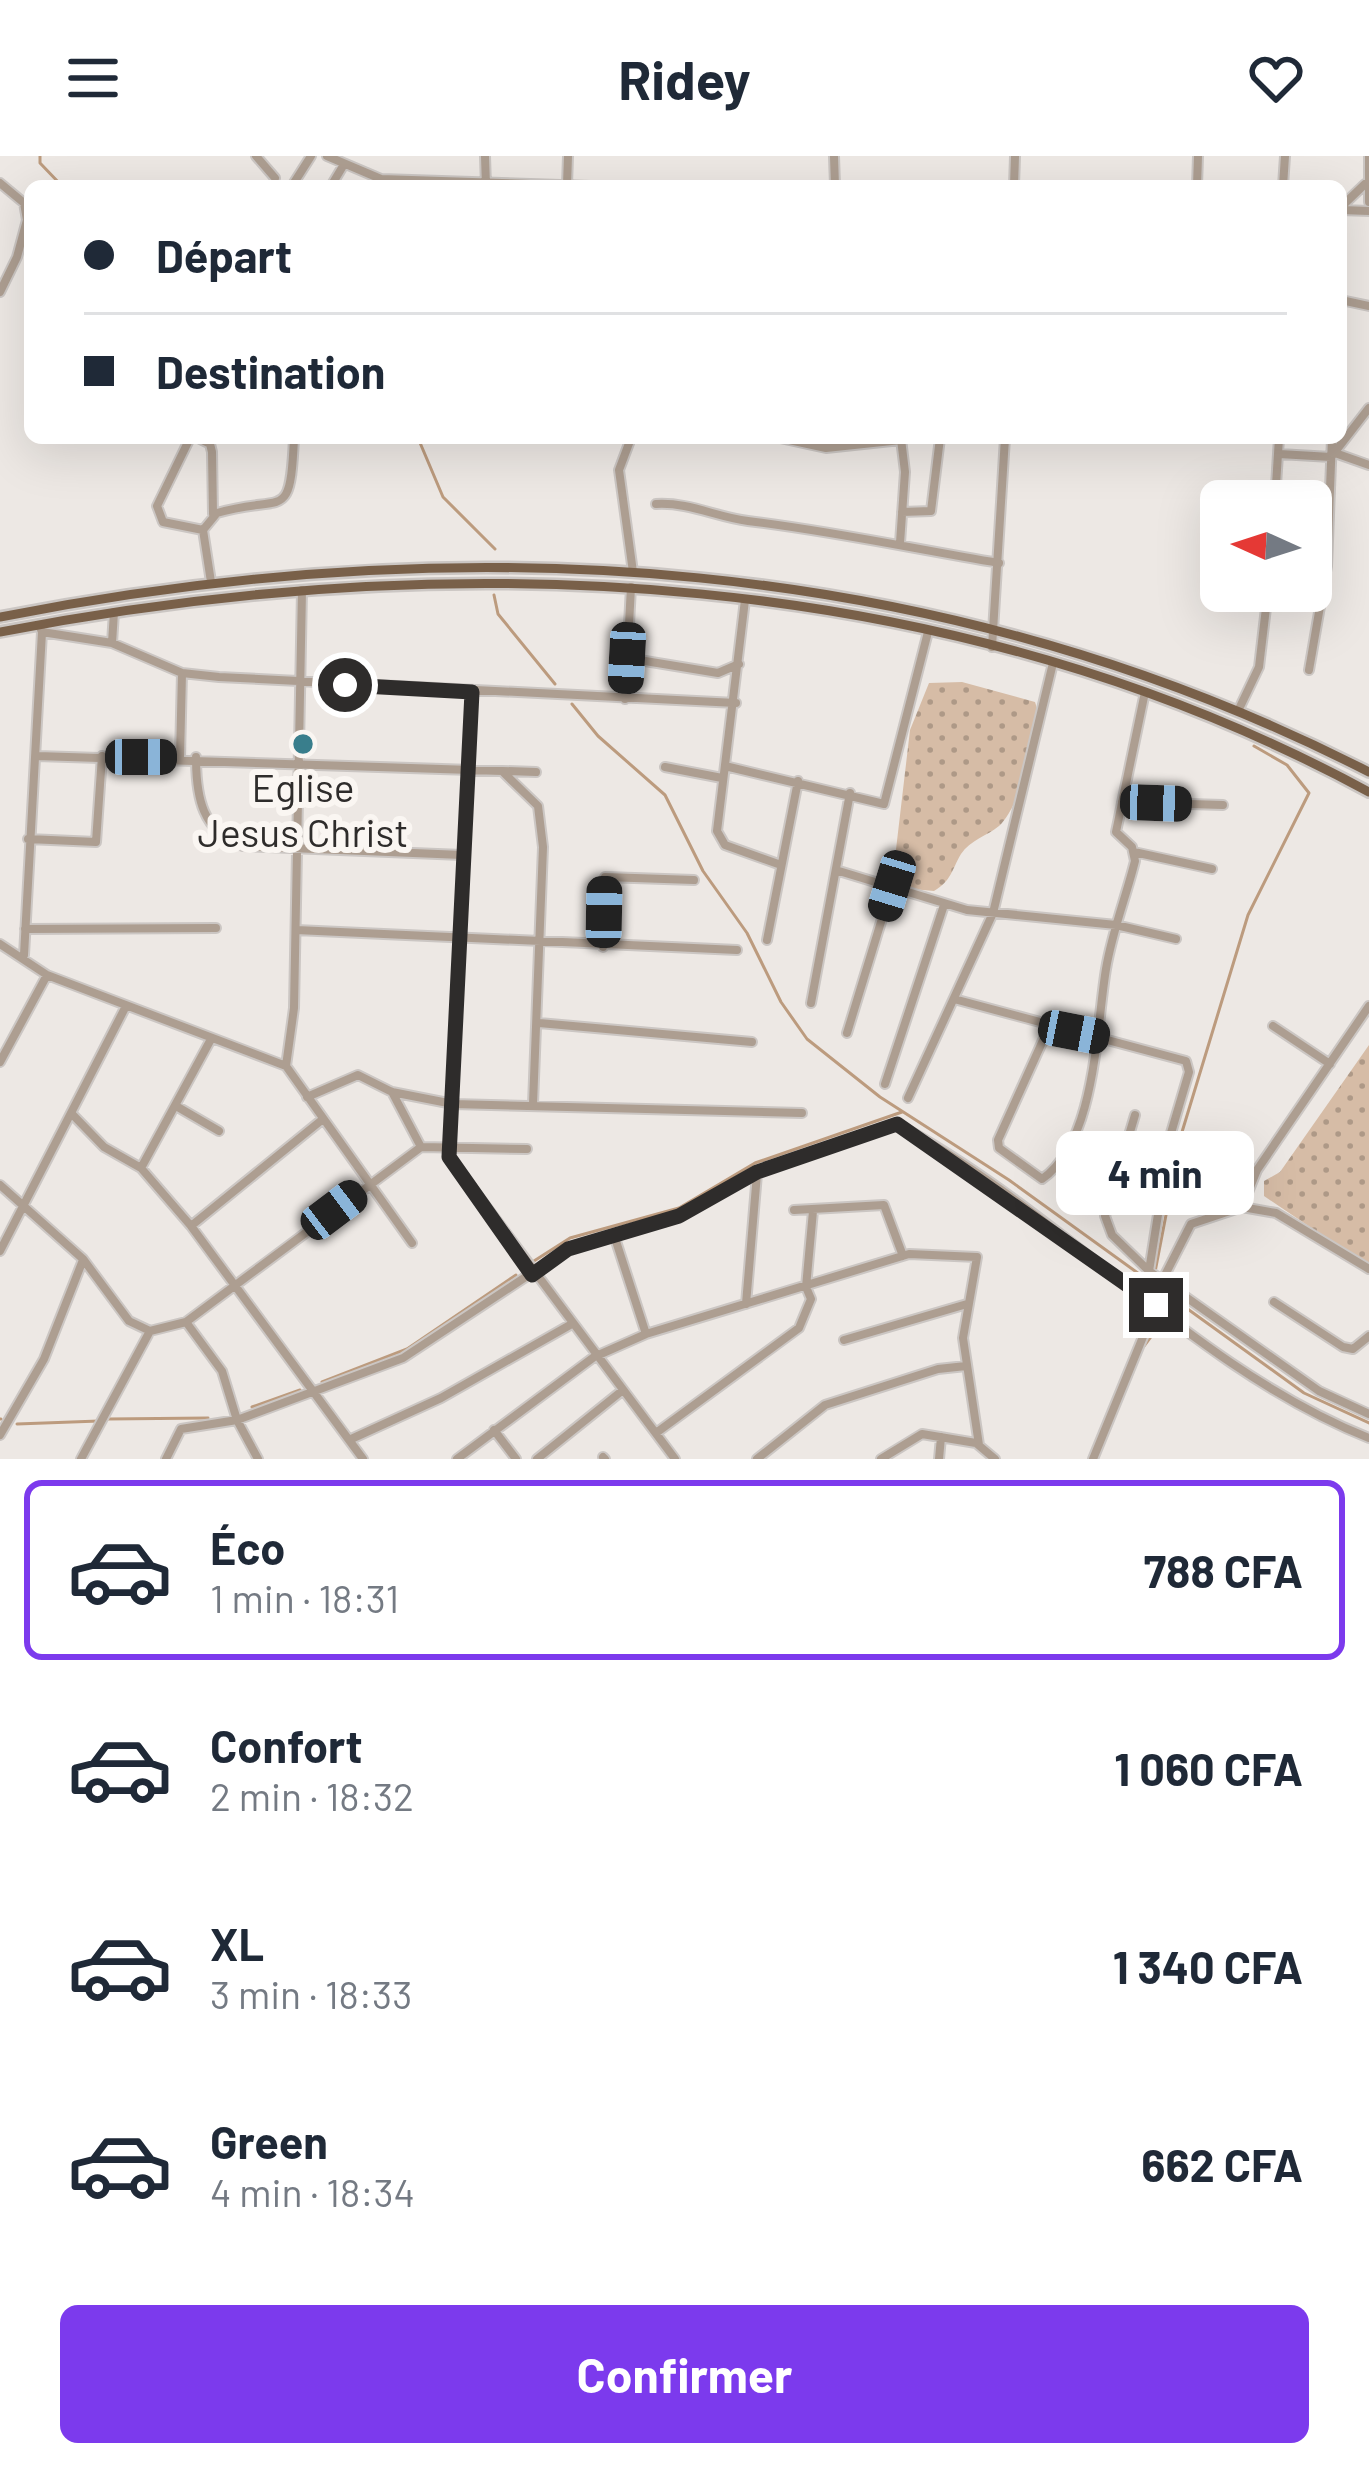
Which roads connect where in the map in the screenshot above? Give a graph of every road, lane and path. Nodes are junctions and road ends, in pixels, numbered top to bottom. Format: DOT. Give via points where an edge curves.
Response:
graph roads {
  1 [pos="256,156"];
  2 [pos="327,156"];
  3 [pos="1369,156"];
  4 [pos="343,166"];
  5 [pos="275,178"];
  6 [pos="335,180"];
  7 [pos="393,180"];
  8 [pos="1366,182"];
  9 [pos="0,183"];
  10 [pos="24,203"];
  11 [pos="1369,207"];
  12 [pos="24,228"];
  13 [pos="0,292"];
  14 [pos="1369,408"];
  15 [pos="1347,437"];
  16 [pos="191,444"];
  17 [pos="210,444"];
  18 [pos="294,444"];
  19 [pos="629,444"];
  20 [pos="901,444"];
  21 [pos="939,444"];
  22 [pos="1005,444"];
  23 [pos="1279,444"];
  24 [pos="1332,444"];
  25 [pos="1341,444"];
  26 [pos="1279,454"];
  27 [pos="1333,455"];
  28 [pos="1369,464"];
  29 [pos="1277,480"];
  30 [pos="656,504"];
  31 [pos="902,512"];
  32 [pos="213,516"];
  33 [pos="203,530"];
  34 [pos="900,543"];
  35 [pos="999,563"];
  36 [pos="633,572"];
  37 [pos="211,582"];
  38 [pos="631,586"];
  39 [pos="302,588"];
  40 [pos="745,598"];
  41 [pos="114,612"];
  42 [pos="1265,612"];
  43 [pos="0,617"];
  44 [pos="40,628"];
  45 [pos="0,632"];
  46 [pos="928,632"];
  47 [pos="996,632"];
  48 [pos="112,643"];
  49 [pos="992,647"];
  50 [pos="627,658"];
  51 [pos="741,663"];
  52 [pos="1053,663"];
  53 [pos="1309,670"];
  54 [pos="182,673"];
  55 [pos="302,682"];
  56 [pos="1145,690"];
  57 [pos="472,692"];
  58 [pos="625,699"];
  59 [pos="736,703"];
  60 [pos="1239,709"];
  61 [pos="37,756"];
  62 [pos="102,756"];
  63 [pos="180,757"];
  64 [pos="196,758"];
  65 [pos="299,763"];
  66 [pos="725,766"];
  67 [pos="665,767"];
  68 [pos="503,772"];
  69 [pos="536,772"];
  70 [pos="1369,772"];
  71 [pos="467,774"];
  72 [pos="723,778"];
  73 [pos="798,781"];
  74 [pos="1369,792"];
  75 [pos="850,793"];
  76 [pos="1122,802"];
  77 [pos="1223,805"];
  78 [pos="28,839"];
  79 [pos="295,850"];
  80 [pos="1134,852"];
  81 [pos="462,855"];
  82 [pos="781,865"];
  83 [pos="1212,868"];
  84 [pos="839,871"];
  85 [pos="694,880"];
  86 [pos="892,886"];
  87 [pos="944,905"];
  88 [pos="993,913"];
  89 [pos="1117,925"];
  90 [pos="216,928"];
  91 [pos="25,929"];
  92 [pos="296,930"];
  93 [pos="1176,939"];
  94 [pos="460,940"];
  95 [pos="767,940"];
  96 [pos="0,944"];
  97 [pos="538,944"];
  98 [pos="603,947"];
  99 [pos="737,950"];
  100 [pos="24,955"];
  101 [pos="47,975"];
  102 [pos="954,999"];
  103 [pos="811,1003"];
  104 [pos="126,1006"];
  105 [pos="1369,1006"];
  106 [pos="538,1022"];
  107 [pos="1273,1026"];
  108 [pos="1048,1027"];
  109 [pos="847,1033"];
  110 [pos="1099,1037"];
  111 [pos="210,1041"];
  112 [pos="752,1042"];
  113 [pos="0,1062"];
  114 [pos="1330,1064"];
  115 [pos="286,1066"];
  116 [pos="885,1084"];
  117 [pos="392,1092"];
  118 [pos="307,1097"];
  119 [pos="908,1098"];
  120 [pos="453,1104"];
  121 [pos="533,1104"];
  122 [pos="176,1106"];
  123 [pos="802,1113"];
  124 [pos="72,1114"];
  125 [pos="1135,1115"];
  126 [pos="323,1119"];
  127 [pos="219,1131"];
  128 [pos="451,1144"];
  129 [pos="421,1147"];
  130 [pos="527,1149"];
  131 [pos="141,1168"];
  132 [pos="757,1172"];
  133 [pos="0,1185"];
  134 [pos="368,1185"];
  135 [pos="24,1206"];
  136 [pos="1242,1207"];
  137 [pos="794,1210"];
  138 [pos="813,1211"];
  139 [pos="191,1226"];
  140 [pos="614,1235"];
  141 [pos="412,1244"];
  142 [pos="0,1252"];
  143 [pos="903,1256"];
  144 [pos="83,1259"];
  145 [pos="1369,1269"];
  146 [pos="1149,1270"];
  147 [pos="532,1275"];
  148 [pos="1163,1279"];
  149 [pos="806,1287"];
  150 [pos="233,1288"];
  151 [pos="1274,1302"];
  152 [pos="746,1304"];
  153 [pos="967,1304"];
  154 [pos="1156,1305"];
  155 [pos="186,1322"];
  156 [pos="570,1325"];
  157 [pos="150,1331"];
  158 [pos="646,1334"];
  159 [pos="1369,1336"];
  160 [pos="844,1340"];
  161 [pos="594,1357"];
  162 [pos="966,1366"];
  163 [pos="623,1390"];
  164 [pos="314,1395"];
  165 [pos="1369,1414"];
  166 [pos="237,1420"];
  167 [pos="494,1430"];
  168 [pos="656,1433"];
  169 [pos="0,1435"];
  170 [pos="940,1437"];
  171 [pos="1369,1438"];
  172 [pos="349,1440"];
  173 [pos="979,1445"];
  174 [pos="81,1459"];
  175 [pos="166,1459"];
  176 [pos="258,1459"];
  177 [pos="363,1459"];
  178 [pos="457,1459"];
  179 [pos="517,1459"];
  180 [pos="537,1459"];
  181 [pos="675,1459"];
  182 [pos="757,1459"];
  183 [pos="881,1459"];
  184 [pos="939,1459"];
  185 [pos="995,1459"];
  186 [pos="1093,1459"];
  1 -- 5 [label="street"];
  2 -- 4 [label="street"];
  3 -- 8 [label="street"];
  4 -- 6 [label="street"];
  4 -- 7 [label="street"];
  8 -- 11 [label="street"];
  9 -- 10 [label="street"];
  12 -- 13 [label="street"];
  14 -- 15 [label="street"];
  16 -- 33 [label="street" via="157,506 163,522"];
  17 -- 32 [label="street"];
  18 -- 32 [label="street" via="285,498"];
  19 -- 36 [label="street" via="619,470"];
  20 -- 31 [label="street"];
  21 -- 31 [label="street" via="931,511"];
  22 -- 35 [label="street"];
  23 -- 26 [label="street"];
  24 -- 27 [label="street"];
  25 -- 27 [label="street"];
  26 -- 27 [label="street"];
  26 -- 29 [label="street"];
  27 -- 28 [label="street"];
  27 -- 53 [label="street" via="1327,566"];
  30 -- 34 [label="street"];
  31 -- 34 [label="street"];
  32 -- 33 [label="street"];
  33 -- 37 [label="street"];
  34 -- 35 [label="street"];
  35 -- 47 [label="street"];
  36 -- 37 [label="main road" via="401,566"];
  36 -- 47 [label="main road" via="814,592"];
  37 -- 43 [label="main road"];
  38 -- 39 [label="main road" via="487,580"];
  38 -- 40 [label="main road"];
  38 -- 50 [label="street"];
  39 -- 41 [label="main road"];
  39 -- 55 [label="street"];
  40 -- 46 [label="main road"];
  40 -- 51 [label="street"];
  41 -- 44 [label="main road"];
  41 -- 48 [label="street"];
  42 -- 60 [label="street" via="1258,667"];
  44 -- 45 [label="main road"];
  44 -- 48 [label="street"];
  44 -- 61 [label="street"];
  46 -- 49 [label="main road"];
  46 -- 75 [label="street" via="892,791 884,804"];
  47 -- 49 [label="street"];
  47 -- 60 [label="main road" via="1130,668"];
  48 -- 54 [label="street"];
  49 -- 52 [label="main road"];
  50 -- 51 [label="street" via="718,674"];
  50 -- 58 [label="street"];
  51 -- 59 [label="street"];
  52 -- 56 [label="main road"];
  52 -- 88 [label="street"];
  54 -- 55 [label="street"];
  54 -- 63 [label="street"];
  55 -- 57 [label="street"];
  55 -- 65 [label="street"];
  56 -- 74 [label="main road" via="1231,722"];
  56 -- 76 [label="street"];
  57 -- 58 [label="street"];
  57 -- 71 [label="street"];
  58 -- 59 [label="street"];
  59 -- 66 [label="street"];
  60 -- 70 [label="main road"];
  61 -- 62 [label="street"];
  61 -- 78 [label="street"];
  62 -- 63 [label="street"];
  62 -- 78 [label="street" via="96,842"];
  63 -- 64 [label="street"];
  64 -- 65 [label="street"];
  64 -- 79 [label="street" via="202,812 224,839"];
  65 -- 71 [label="street"];
  65 -- 79 [label="street"];
  66 -- 72 [label="street"];
  66 -- 73 [label="street"];
  67 -- 72 [label="street"];
  68 -- 69 [label="street"];
  68 -- 71 [label="street"];
  68 -- 97 [label="street" via="538,806"];
  71 -- 81 [label="street"];
  72 -- 82 [label="street" via="720,839"];
  73 -- 75 [label="street"];
  73 -- 82 [label="street"];
  75 -- 84 [label="street"];
  76 -- 77 [label="street"];
  76 -- 80 [label="street" via="1117,836"];
  78 -- 91 [label="street"];
  79 -- 81 [label="street"];
  79 -- 92 [label="street"];
  80 -- 83 [label="street"];
  80 -- 89 [label="street"];
  81 -- 94 [label="street"];
  82 -- 95 [label="street"];
  84 -- 86 [label="street"];
  84 -- 103 [label="street"];
  85 -- 98 [label="street" via="605,877"];
  86 -- 87 [label="street"];
  86 -- 109 [label="street"];
  87 -- 88 [label="street"];
  87 -- 116 [label="street"];
  88 -- 89 [label="street"];
  88 -- 102 [label="street"];
  89 -- 93 [label="street"];
  89 -- 110 [label="street"];
  90 -- 91 [label="street"];
  91 -- 100 [label="street"];
  92 -- 94 [label="street"];
  92 -- 115 [label="street"];
  94 -- 97 [label="street"];
  94 -- 120 [label="street"];
  96 -- 100 [label="street"];
  97 -- 98 [label="street"];
  97 -- 106 [label="street"];
  98 -- 99 [label="street"];
  100 -- 101 [label="street"];
  101 -- 104 [label="street"];
  101 -- 113 [label="street"];
  102 -- 108 [label="street"];
  102 -- 119 [label="street"];
  104 -- 111 [label="street"];
  104 -- 124 [label="street"];
  105 -- 114 [label="street"];
  106 -- 112 [label="street"];
  106 -- 121 [label="street"];
  107 -- 114 [label="street"];
  108 -- 110 [label="street"];
  108 -- 110 [label="street" via="998,1140 1042,1179 1068,1149"];
  110 -- 146 [label="street" via="1168,1054 1186,1061 1189,1072"];
  111 -- 115 [label="street"];
  111 -- 122 [label="street"];
  114 -- 136 [label="street"];
  115 -- 118 [label="street"];
  117 -- 118 [label="street" via="358,1075"];
  117 -- 120 [label="street"];
  117 -- 129 [label="street"];
  118 -- 126 [label="street"];
  120 -- 121 [label="street"];
  120 -- 128 [label="street"];
  121 -- 123 [label="street"];
  122 -- 127 [label="street"];
  122 -- 131 [label="street"];
  124 -- 131 [label="street" via="104,1147"];
  124 -- 135 [label="street"];
  125 -- 146 [label="street" via="1106,1216 1112,1235"];
  126 -- 134 [label="street"];
  126 -- 139 [label="street"];
  128 -- 129 [label="street"];
  128 -- 130 [label="street"];
  128 -- 147 [label="street" via="451,1164"];
  129 -- 134 [label="street"];
  131 -- 139 [label="street"];
  132 -- 140 [label="street" via="679,1216"];
  132 -- 152 [label="street"];
  132 -- 154 [label="street" via="897,1124"];
  133 -- 135 [label="street"];
  134 -- 141 [label="street"];
  134 -- 150 [label="street"];
  135 -- 142 [label="street"];
  135 -- 144 [label="street"];
  136 -- 145 [label="street" via="1276,1213"];
  136 -- 148 [label="street" via="1191,1223"];
  137 -- 138 [label="street"];
  138 -- 143 [label="street" via="884,1205"];
  138 -- 149 [label="street"];
  139 -- 150 [label="street"];
  140 -- 147 [label="street" via="568,1249"];
  140 -- 158 [label="street"];
  143 -- 149 [label="street"];
  143 -- 153 [label="street" via="976,1256"];
  144 -- 157 [label="street" via="129,1321"];
  144 -- 169 [label="street" via="44,1359"];
  146 -- 148 [label="street"];
  147 -- 156 [label="street"];
  147 -- 164 [label="street" via="418,1352"];
  148 -- 165 [label="street" via="1319,1391"];
  149 -- 152 [label="street"];
  149 -- 168 [label="street" via="811,1299 800,1328"];
  150 -- 155 [label="street"];
  150 -- 164 [label="street"];
  151 -- 159 [label="street" via="1343,1347"];
  152 -- 158 [label="street"];
  153 -- 160 [label="street"];
  153 -- 162 [label="street" via="960,1353"];
  154 -- 171 [label="street" via="1270,1390"];
  154 -- 186 [label="street"];
  155 -- 157 [label="street"];
  155 -- 166 [label="street" via="222,1371"];
  156 -- 161 [label="street"];
  156 -- 172 [label="street"];
  157 -- 174 [label="street"];
  158 -- 161 [label="street"];
  161 -- 163 [label="street"];
  161 -- 167 [label="street"];
  162 -- 173 [label="street"];
  162 -- 182 [label="street" via="825,1405"];
  163 -- 168 [label="street"];
  163 -- 180 [label="street"];
  164 -- 166 [label="street"];
  164 -- 172 [label="street"];
  166 -- 175 [label="street" via="182,1429"];
  166 -- 176 [label="street"];
  167 -- 178 [label="street"];
  167 -- 179 [label="street"];
  168 -- 181 [label="street"];
  170 -- 173 [label="street"];
  170 -- 183 [label="street" via="913,1435"];
  170 -- 184 [label="street"];
  172 -- 177 [label="street"];
  173 -- 185 [label="street"];
}
